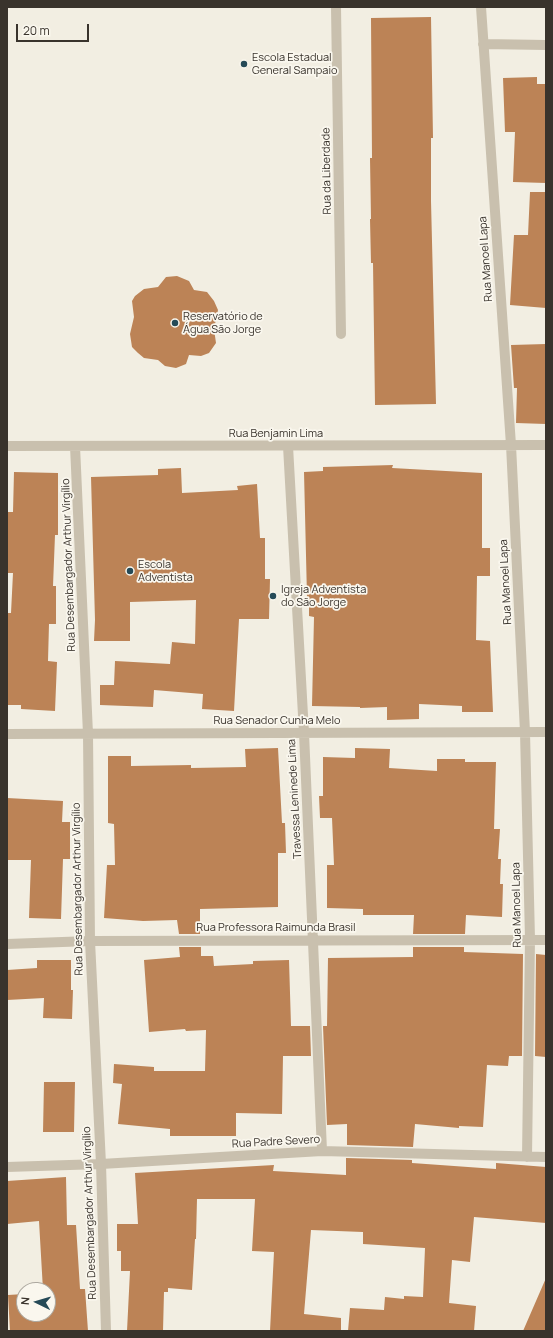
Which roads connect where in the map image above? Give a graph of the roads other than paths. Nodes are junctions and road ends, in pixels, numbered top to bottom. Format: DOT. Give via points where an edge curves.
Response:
graph roads {
  1 [pos="336,7"];
  2 [pos="481,7"];
  3 [pos="483,44"];
  4 [pos="546,45"];
  5 [pos="341,334"];
  6 [pos="511,445"];
  7 [pos="546,445"];
  8 [pos="7,446"];
  9 [pos="76,446"];
  10 [pos="288,446"];
  11 [pos="525,732"];
  12 [pos="546,732"];
  13 [pos="304,733"];
  14 [pos="7,734"];
  15 [pos="88,734"];
  16 [pos="313,939"];
  17 [pos="530,939"];
  18 [pos="546,940"];
  19 [pos="90,941"];
  20 [pos="7,944"];
  21 [pos="322,1151"];
  22 [pos="527,1157"];
  23 [pos="546,1157"];
  24 [pos="101,1164"];
  25 [pos="7,1167"];
  26 [pos="106,1331"];
  1 -- 5 [label="street, Rua da Liberdade"];
  2 -- 3 [label="street, Rua Manoel Lapa"];
  3 -- 4 [label="street"];
  3 -- 6 [label="street, Rua Manoel Lapa"];
  6 -- 7 [label="street, Rua Benjamin Lima"];
  6 -- 10 [label="street, Rua Benjamin Lima"];
  6 -- 11 [label="street, Rua Manoel Lapa"];
  8 -- 9 [label="street, Rua Benjamin Lima"];
  9 -- 10 [label="street, Rua Benjamin Lima"];
  9 -- 15 [label="street, Rua Desembargador Arthur Virgílio"];
  10 -- 13 [label="street, Travessa Leninede Lima"];
  11 -- 12 [label="street, Rua Senador Cunha Melo"];
  11 -- 13 [label="street, Rua Senador Cunha Melo"];
  11 -- 17 [label="street, Rua Manoel Lapa"];
  13 -- 15 [label="street, Rua Senador Cunha Melo"];
  13 -- 16 [label="street, Travessa Leninede Lima"];
  14 -- 15 [label="street, Rua Senador Cunha Melo"];
  15 -- 19 [label="street, Rua Desembargador Arthur Virgílio"];
  16 -- 17 [label="street, Rua Professora Raimunda Brasil"];
  16 -- 19 [label="street, Rua Professora Raimunda Brasil"];
  16 -- 21 [label="street, Travessa Leninede Lima"];
  17 -- 18 [label="street, Rua Professora Raimunda Brasil"];
  17 -- 22 [label="street, Rua Manoel Lapa"];
  19 -- 20 [label="street, Rua Professora Raimunda Brasil"];
  19 -- 24 [label="street, Rua Desembargador Arthur Virgílio"];
  21 -- 22 [label="street, Rua Padre Severo"];
  21 -- 24 [label="street, Rua Padre Severo"];
  22 -- 23 [label="street, Rua Padre Severo"];
  24 -- 25 [label="street, Rua Padre Severo"];
  24 -- 26 [label="street, Rua Desembargador Arthur Virgílio"];
}
